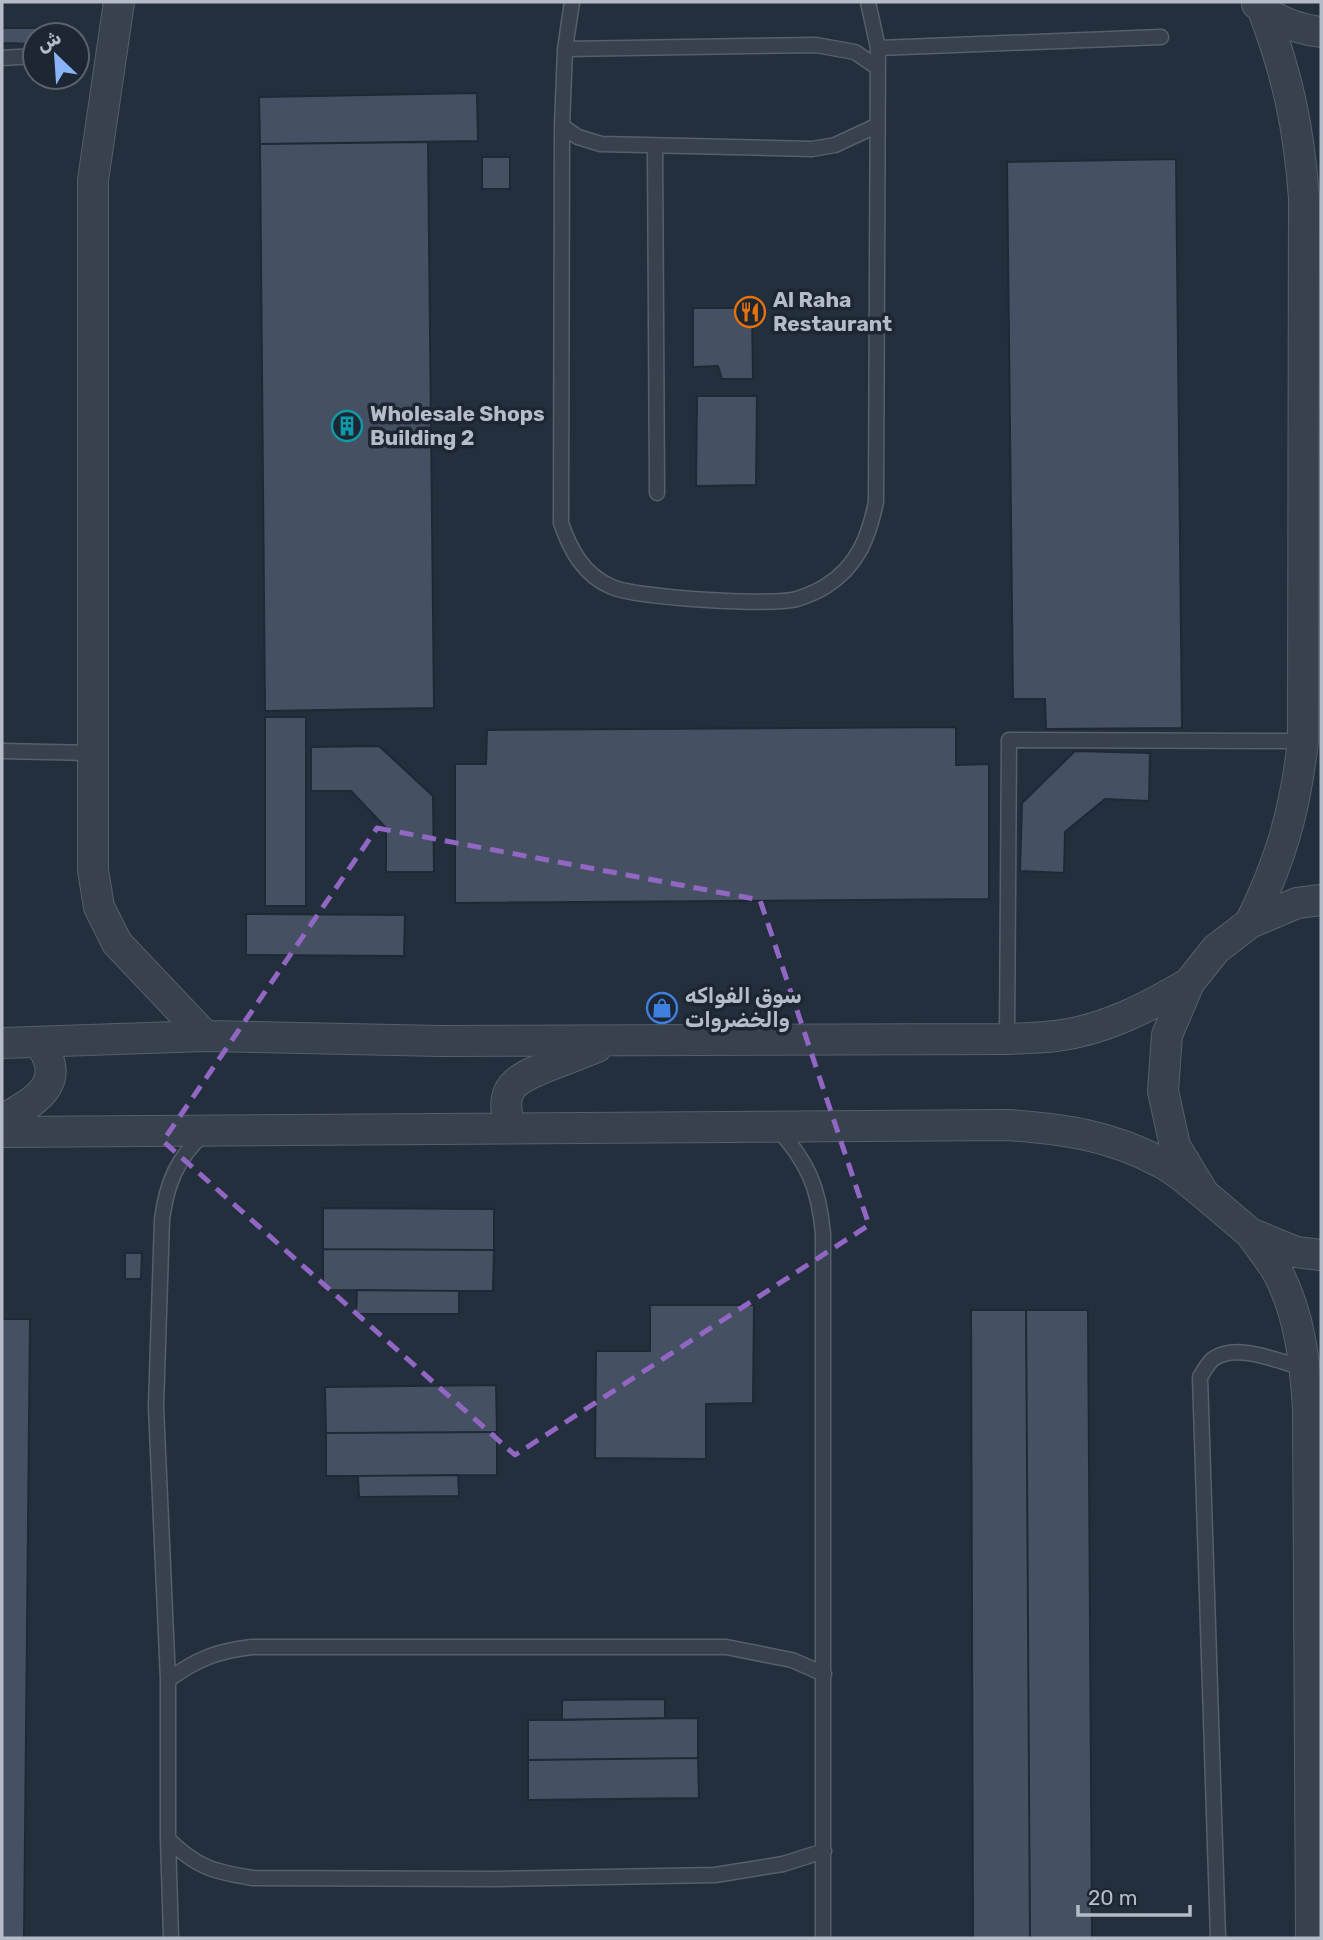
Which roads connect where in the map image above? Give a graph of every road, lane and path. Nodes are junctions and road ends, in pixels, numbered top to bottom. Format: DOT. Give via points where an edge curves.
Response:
graph roads {
  1 [pos="119,2"];
  2 [pos="572,2"];
  3 [pos="868,2"];
  4 [pos="1259,6"];
  5 [pos="1321,32"];
  6 [pos="1161,37"];
  7 [pos="877,47"];
  8 [pos="565,49"];
  9 [pos="21,57"];
  10 [pos="2,58"];
  11 [pos="878,68"];
  12 [pos="562,126"];
  13 [pos="876,126"];
  14 [pos="655,146"];
  15 [pos="657,493"];
  16 [pos="1303,741"];
  17 [pos="2,751"];
  18 [pos="93,753"];
  19 [pos="1321,900"];
  20 [pos="1250,923"];
  21 [pos="1189,983"];
  22 [pos="205,1036"];
  23 [pos="1007,1039"];
  24 [pos="614,1041"];
  25 [pos="39,1042"];
  26 [pos="2,1043"];
  27 [pos="2,1120"];
  28 [pos="775,1126"];
  29 [pos="511,1128"];
  30 [pos="210,1129"];
  31 [pos="2,1132"];
  32 [pos="1204,1194"];
  33 [pos="1250,1233"];
  34 [pos="1321,1255"];
  35 [pos="1305,1368"];
  36 [pos="824,1674"];
  37 [pos="168,1680"];
  38 [pos="167,1839"];
  39 [pos="824,1851"];
  40 [pos="171,1938"];
  41 [pos="823,1938"];
  42 [pos="1218,1938"];
  43 [pos="1311,1938"];
  1 -- 18 [label="street" via="93,180"];
  2 -- 8 [label="lane"];
  3 -- 7 [label="lane"];
  4 -- 5 [label="street" via="1299,29"];
  4 -- 16 [label="street" via="1293,103 1304,198"];
  6 -- 7 [label="lane"];
  7 -- 11 [label="lane"];
  8 -- 11 [label="lane" via="816,45 855,52"];
  8 -- 12 [label="lane"];
  9 -- 10 [label="lane"];
  11 -- 13 [label="lane"];
  12 -- 13 [label="lane" via="561,523 570,549 587,571 611,587 638,594 762,602 796,599 826,586 852,563 869,535 876,502"];
  12 -- 14 [label="lane" via="601,144"];
  13 -- 14 [label="lane" via="835,145 812,149"];
  14 -- 15 [label="lane"];
  16 -- 20 [label="street" via="1287,835"];
  16 -- 23 [label="lane" via="1009,740"];
  17 -- 18 [label="lane"];
  18 -- 22 [label="street" via="93,870 99,907 117,943"];
  19 -- 20 [label="street" via="1297,903"];
  20 -- 21 [label="street" via="1216,949"];
  21 -- 23 [label="street" via="1104,1025 1058,1036"];
  21 -- 32 [label="street" via="1167,1035 1163,1091 1175,1146"];
  22 -- 24 [label="street"];
  22 -- 25 [label="street"];
  23 -- 24 [label="street"];
  24 -- 29 [label="street" via="523,1076 506,1099"];
  25 -- 26 [label="street"];
  25 -- 27 [label="street" via="48,1055 49,1083 29,1104"];
  28 -- 29 [label="street"];
  28 -- 32 [label="street" via="1060,1128 1112,1141 1162,1163"];
  28 -- 36 [label="lane" via="811,1175 823,1234"];
  29 -- 30 [label="street"];
  30 -- 31 [label="street"];
  30 -- 37 [label="lane" via="175,1168 165,1192 162,1219 156,1407"];
  32 -- 33 [label="street"];
  33 -- 34 [label="street" via="1296,1252"];
  33 -- 35 [label="street" via="1283,1284 1296,1319"];
  35 -- 42 [label="lane" via="1229,1352 1211,1360 1200,1377"];
  35 -- 43 [label="street"];
  36 -- 37 [label="lane" via="792,1660 726,1647 252,1647 212,1654"];
  36 -- 39 [label="lane"];
  37 -- 38 [label="lane"];
  38 -- 39 [label="lane" via="186,1857 218,1873 253,1878 715,1875 783,1864"];
  38 -- 40 [label="lane"];
  39 -- 41 [label="lane"];
}
